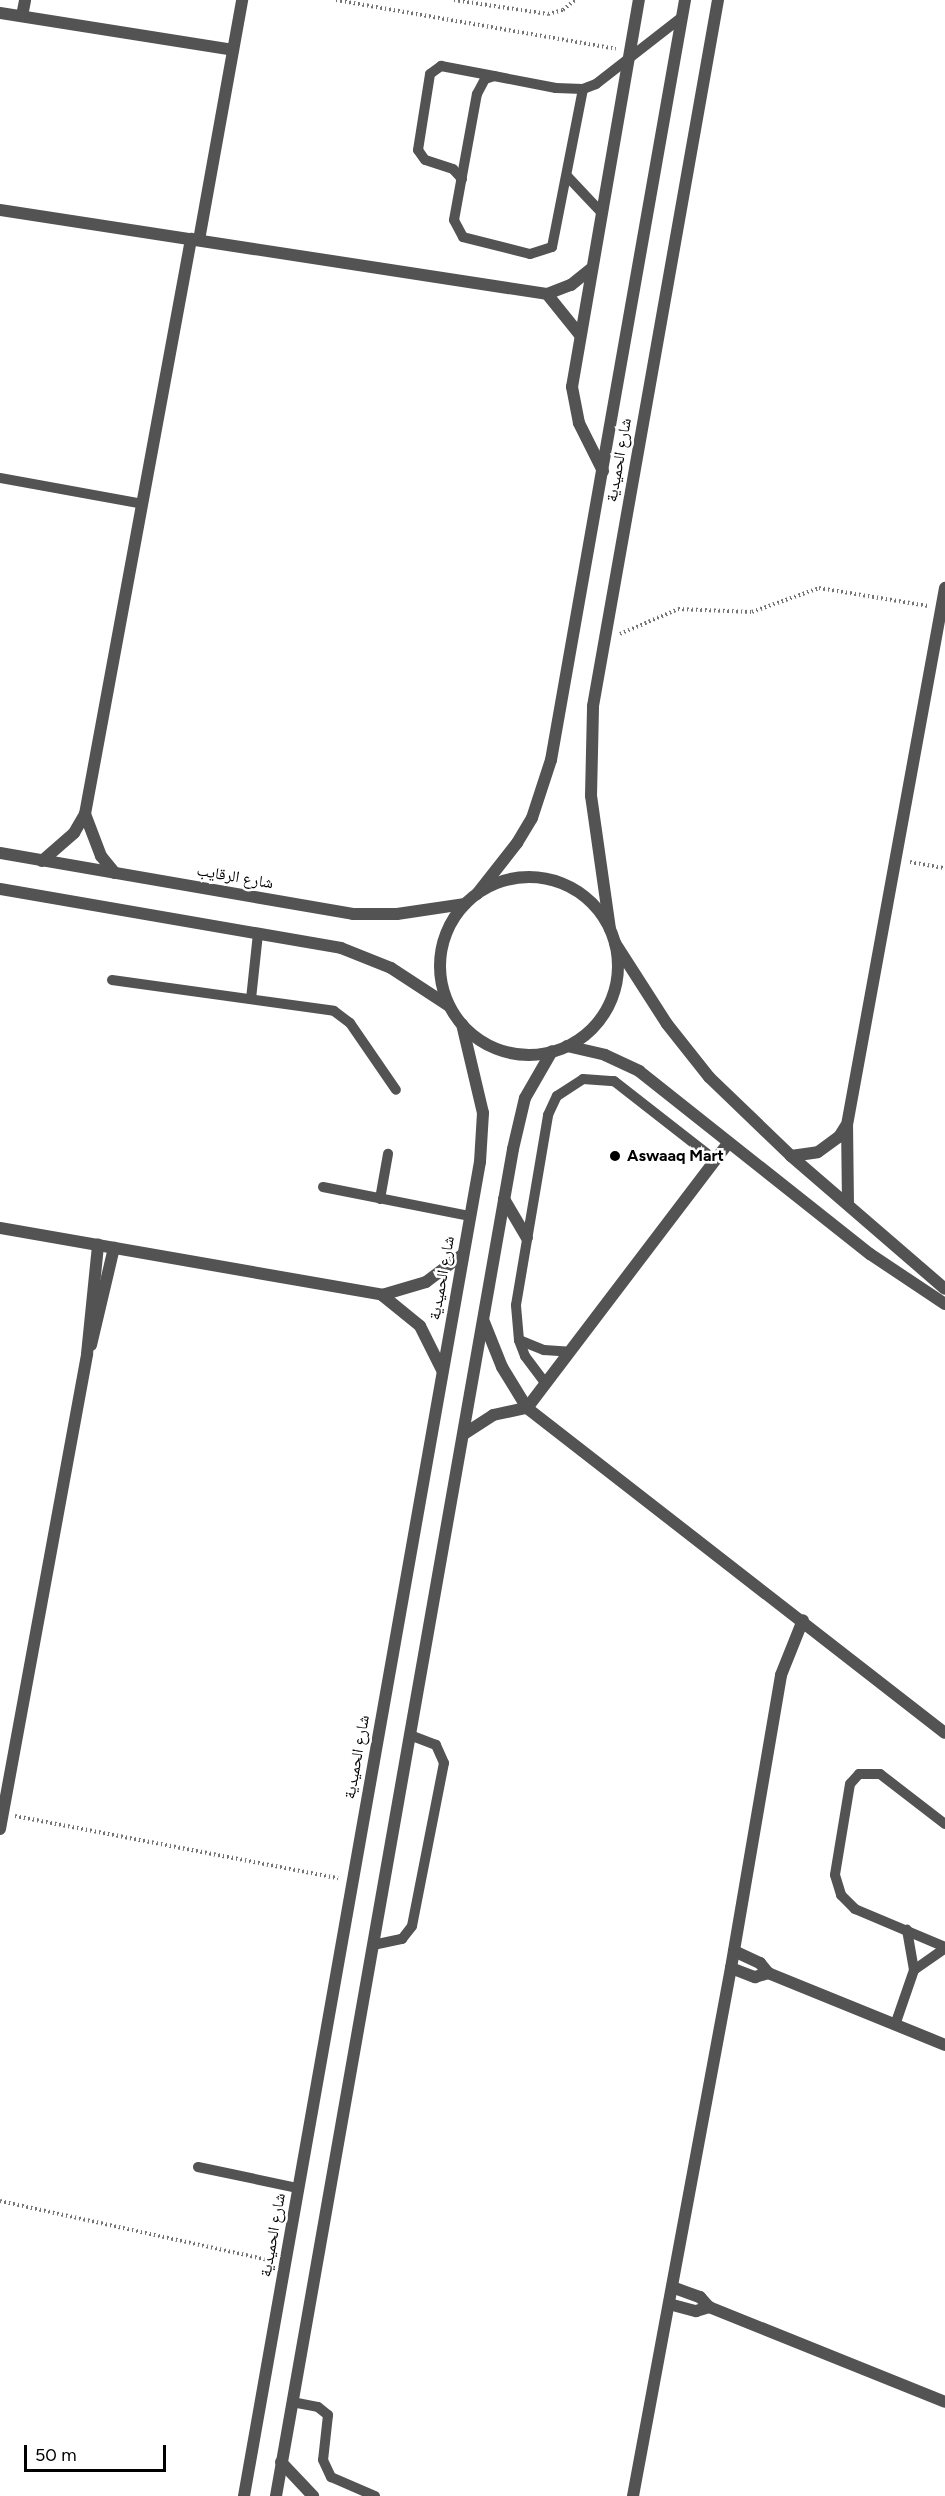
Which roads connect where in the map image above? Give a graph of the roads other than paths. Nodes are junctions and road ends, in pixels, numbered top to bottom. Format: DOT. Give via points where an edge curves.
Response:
graph roads {
  1 [pos="25,0"];
  2 [pos="242,0"];
  3 [pos="639,0"];
  4 [pos="685,0"];
  5 [pos="718,0"];
  6 [pos="0,13"];
  7 [pos="22,16"];
  8 [pos="682,17"];
  9 [pos="232,50"];
  10 [pos="628,56"];
  11 [pos="494,76"];
  12 [pos="583,88"];
  13 [pos="567,176"];
  14 [pos="462,179"];
  15 [pos="0,210"];
  16 [pos="601,212"];
  17 [pos="195,240"];
  18 [pos="591,269"];
  19 [pos="547,294"];
  20 [pos="580,335"];
  21 [pos="603,471"];
  22 [pos="0,478"];
  23 [pos="143,504"];
  24 [pos="945,588"];
  25 [pos="85,814"];
  26 [pos="0,853"];
  27 [pos="42,861"];
  28 [pos="115,873"];
  29 [pos="0,889"];
  30 [pos="477,894"];
  31 [pos="465,904"];
  32 [pos="610,929"];
  33 [pos="258,934"];
  34 [pos="615,943"];
  35 [pos="112,980"];
  36 [pos="251,999"];
  37 [pos="449,1006"];
  38 [pos="462,1024"];
  39 [pos="567,1046"];
  40 [pos="552,1051"];
  41 [pos="396,1090"];
  42 [pos="847,1125"];
  43 [pos="728,1143"];
  44 [pos="388,1154"];
  45 [pos="791,1156"];
  46 [pos="715,1160"];
  47 [pos="323,1187"];
  48 [pos="504,1198"];
  49 [pos="380,1199"];
  50 [pos="848,1204"];
  51 [pos="470,1216"];
  52 [pos="0,1228"];
  53 [pos="527,1238"];
  54 [pos="98,1245"];
  55 [pos="114,1248"];
  56 [pos="462,1255"];
  57 [pos="945,1289"];
  58 [pos="382,1295"];
  59 [pos="945,1305"];
  60 [pos="483,1322"];
  61 [pos="519,1340"];
  62 [pos="570,1352"];
  63 [pos="87,1354"];
  64 [pos="442,1370"];
  65 [pos="546,1384"];
  66 [pos="527,1408"];
  67 [pos="464,1434"];
  68 [pos="803,1620"];
  69 [pos="945,1733"];
  70 [pos="410,1735"];
  71 [pos="945,1824"];
  72 [pos="0,1829"];
  73 [pos="907,1930"];
  74 [pos="373,1945"];
  75 [pos="945,1947"];
  76 [pos="734,1951"];
  77 [pos="731,1968"];
  78 [pos="914,1970"];
  79 [pos="768,1973"];
  80 [pos="895,2025"];
  81 [pos="945,2045"];
  82 [pos="198,2167"];
  83 [pos="298,2188"];
  84 [pos="672,2287"];
  85 [pos="669,2304"];
  86 [pos="709,2307"];
  87 [pos="292,2402"];
  88 [pos="945,2402"];
  89 [pos="281,2462"];
  90 [pos="244,2496"];
  91 [pos="276,2496"];
  92 [pos="314,2496"];
  93 [pos="375,2496"];
  94 [pos="633,2496"];
  1 -- 7 [label="street"];
  2 -- 9 [label="street"];
  3 -- 10 [label="street"];
  4 -- 8 [label="street, شارع الحميدية"];
  5 -- 32 [label="street, شارع الحميدية" via="594,706 591,775"];
  6 -- 7 [label="street"];
  7 -- 9 [label="street"];
  8 -- 10 [label="lane"];
  8 -- 21 [label="street, شارع الحميدية"];
  9 -- 17 [label="street"];
  10 -- 12 [label="lane"];
  10 -- 16 [label="street"];
  11 -- 12 [label="lane" via="563,89"];
  11 -- 14 [label="lane" via="479,86"];
  11 -- 14 [label="lane" via="441,66 430,74 418,150 425,160 453,169"];
  12 -- 13 [label="lane"];
  13 -- 14 [label="lane" via="556,240 552,247 538,254 463,237 454,220"];
  13 -- 16 [label="lane"];
  15 -- 17 [label="street"];
  16 -- 18 [label="street"];
  17 -- 19 [label="street"];
  17 -- 23 [label="street"];
  18 -- 19 [label="street" via="571,285"];
  18 -- 20 [label="street"];
  19 -- 20 [label="street"];
  20 -- 21 [label="street" via="572,387 574,406"];
  21 -- 30 [label="street, شارع الحميدية" via="544,790 517,843"];
  22 -- 23 [label="lane"];
  23 -- 25 [label="street"];
  24 -- 42 [label="street"];
  25 -- 27 [label="street" via="74,833"];
  25 -- 28 [label="street" via="101,856"];
  26 -- 27 [label="street, شارع الرقايب"];
  27 -- 28 [label="street, شارع الرقايب"];
  28 -- 31 [label="street, شارع الرقايب" via="352,914 397,914"];
  29 -- 33 [label="street"];
  30 -- 31 [label="street"];
  30 -- 32 [label="street" via="505,880 552,880 580,893"];
  31 -- 37 [label="street" via="447,930 440,960"];
  32 -- 34 [label="street"];
  33 -- 36 [label="lane"];
  33 -- 37 [label="street" via="357,954 391,968"];
  34 -- 39 [label="street" via="618,973 610,1003 592,1028"];
  34 -- 45 [label="street" via="686,1050 734,1103"];
  35 -- 36 [label="lane"];
  36 -- 41 [label="lane" via="334,1011 344,1016"];
  37 -- 38 [label="street"];
  38 -- 40 [label="street" via="496,1048 524,1054"];
  38 -- 51 [label="street, شارع الحميدية" via="483,1113 483,1142"];
  39 -- 40 [label="street"];
  39 -- 43 [label="street" via="605,1055 639,1071"];
  40 -- 48 [label="street" via="520,1111"];
  42 -- 45 [label="street" via="839,1137 818,1152"];
  42 -- 50 [label="street"];
  43 -- 46 [label="street"];
  43 -- 59 [label="street" via="870,1254"];
  44 -- 49 [label="lane"];
  45 -- 50 [label="street"];
  46 -- 53 [label="lane" via="624,1086 594,1077 573,1083 557,1096 548,1115"];
  46 -- 62 [label="street"];
  47 -- 49 [label="lane"];
  48 -- 53 [label="street"];
  48 -- 60 [label="street"];
  49 -- 51 [label="lane"];
  50 -- 57 [label="street"];
  51 -- 56 [label="street, شارع الحميدية"];
  52 -- 54 [label="street"];
  53 -- 61 [label="lane" via="516,1305"];
  54 -- 55 [label="street"];
  54 -- 63 [label="street"];
  55 -- 58 [label="street"];
  55 -- 63 [label="street" via="98,1324"];
  56 -- 58 [label="street" via="426,1282"];
  56 -- 64 [label="street, شارع الحميدية"];
  58 -- 64 [label="street" via="420,1326"];
  60 -- 66 [label="street" via="502,1367"];
  60 -- 67 [label="street"];
  61 -- 62 [label="lane" via="544,1350"];
  61 -- 65 [label="lane" via="530,1364"];
  62 -- 65 [label="street"];
  63 -- 72 [label="street"];
  64 -- 83 [label="street, شارع الحميدية"];
  65 -- 66 [label="street"];
  66 -- 67 [label="street" via="493,1415"];
  66 -- 68 [label="street"];
  67 -- 70 [label="street"];
  68 -- 69 [label="street"];
  68 -- 76 [label="street" via="789,1646 781,1675"];
  70 -- 74 [label="street"];
  70 -- 74 [label="lane" via="436,1745 444,1763 412,1926 402,1939"];
  71 -- 73 [label="lane" via="880,1774 859,1774 850,1784 835,1865 837,1885 855,1909"];
  73 -- 75 [label="lane"];
  73 -- 78 [label="lane"];
  74 -- 87 [label="street"];
  75 -- 78 [label="lane"];
  76 -- 77 [label="street"];
  76 -- 79 [label="street" via="760,1963"];
  77 -- 79 [label="street" via="755,1977"];
  77 -- 84 [label="street"];
  78 -- 80 [label="lane"];
  79 -- 80 [label="street"];
  80 -- 81 [label="street"];
  82 -- 83 [label="lane"];
  83 -- 90 [label="street, شارع الحميدية"];
  84 -- 85 [label="street"];
  84 -- 86 [label="street" via="700,2297"];
  85 -- 86 [label="street" via="696,2311"];
  85 -- 94 [label="street"];
  86 -- 88 [label="street"];
  87 -- 89 [label="street"];
  87 -- 93 [label="lane" via="318,2407 328,2415 323,2460 331,2477"];
  89 -- 91 [label="street"];
  89 -- 92 [label="street"];
}
